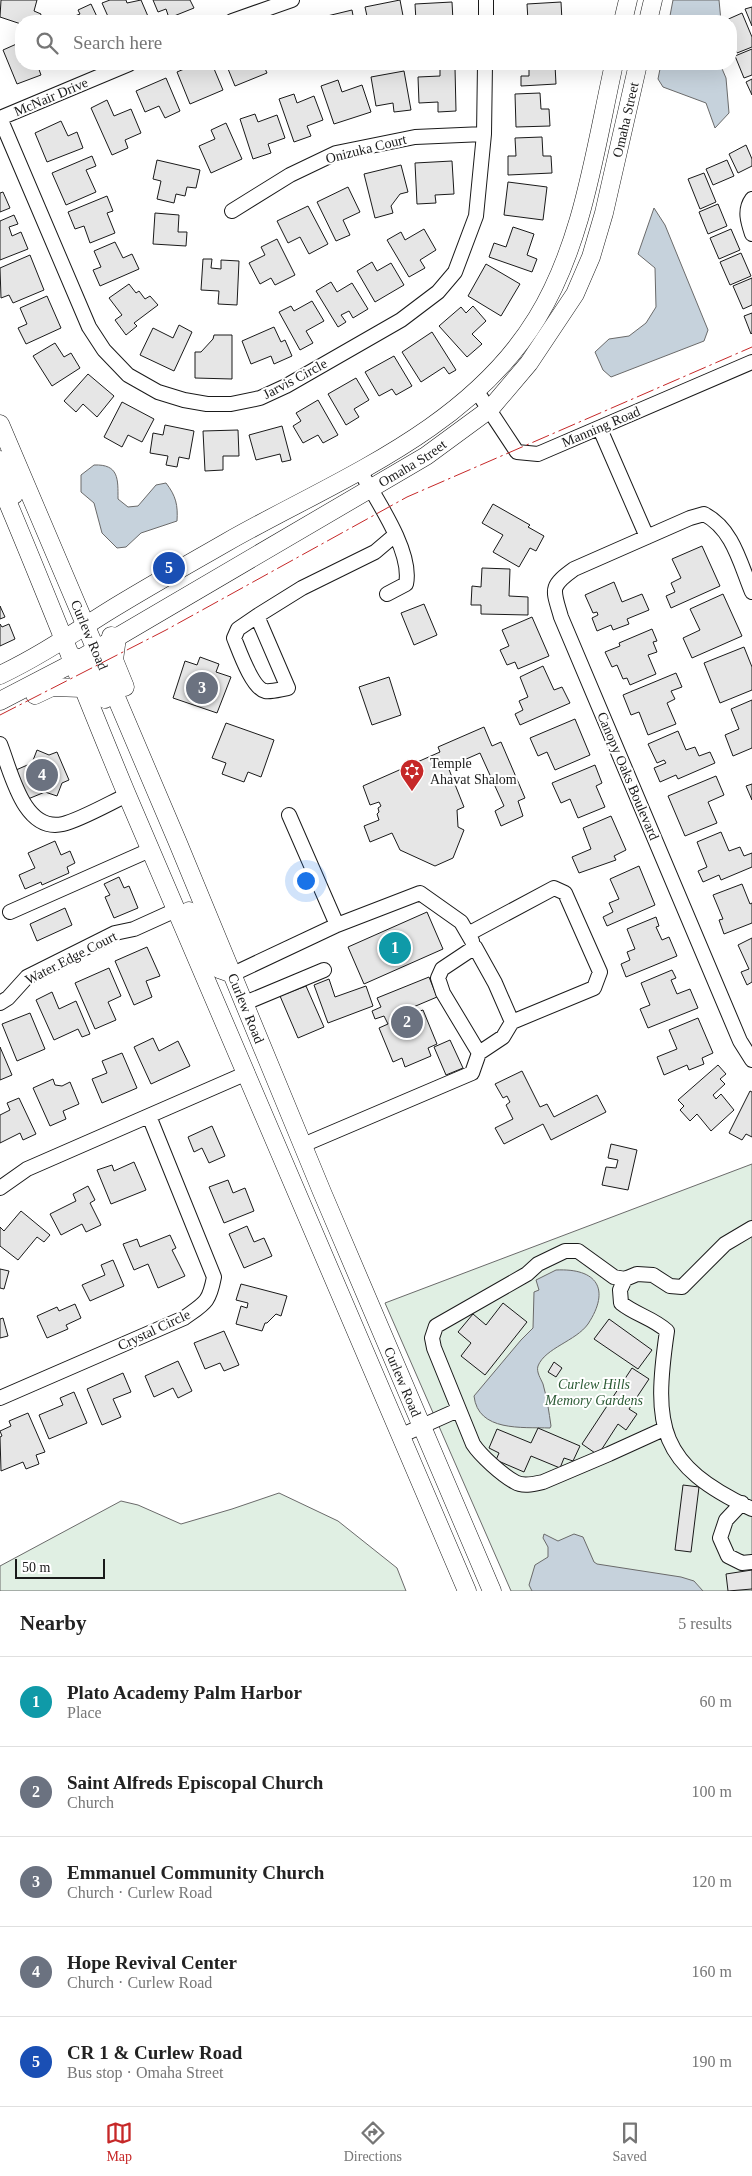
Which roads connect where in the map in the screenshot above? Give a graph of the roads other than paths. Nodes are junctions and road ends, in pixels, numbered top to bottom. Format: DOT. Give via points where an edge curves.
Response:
graph roads {
  1 [pos="292,0"];
  2 [pos="486,0"];
  3 [pos="628,0"];
  4 [pos="653,0"];
  5 [pos="249,15"];
  6 [pos="486,15"];
  7 [pos="625,15"];
  8 [pos="649,15"];
  9 [pos="115,70"];
  10 [pos="485,70"];
  11 [pos="613,70"];
  12 [pos="637,70"];
  13 [pos="0,118"];
  14 [pos="484,134"];
  15 [pos="752,199"];
  16 [pos="232,211"];
  17 [pos="752,234"];
  18 [pos="752,362"];
  19 [pos="476,390"];
  20 [pos="490,409"];
  21 [pos="0,424"];
  22 [pos="600,429"];
  23 [pos="0,460"];
  24 [pos="360,471"];
  25 [pos="0,484"];
  26 [pos="370,488"];
  27 [pos="395,535"];
  28 [pos="647,537"];
  29 [pos="752,592"];
  30 [pos="386,594"];
  31 [pos="257,616"];
  32 [pos="118,637"];
  33 [pos="79,640"];
  34 [pos="0,675"];
  35 [pos="82,688"];
  36 [pos="0,692"];
  37 [pos="0,701"];
  38 [pos="0,713"];
  39 [pos="0,744"];
  40 [pos="127,795"];
  41 [pos="289,816"];
  42 [pos="178,842"];
  43 [pos="150,850"];
  44 [pos="160,872"];
  45 [pos="176,910"];
  46 [pos="10,912"];
  47 [pos="337,926"];
  48 [pos="468,934"];
  49 [pos="475,947"];
  50 [pos="324,970"];
  51 [pos="233,974"];
  52 [pos="0,1003"];
  53 [pos="245,1003"];
  54 [pos="512,1022"];
  55 [pos="479,1053"];
  56 [pos="752,1060"];
  57 [pos="247,1073"];
  58 [pos="149,1116"];
  59 [pos="303,1145"];
  60 [pos="0,1188"];
  61 [pos="322,1192"];
  62 [pos="752,1228"];
  63 [pos="625,1279"];
  64 [pos="0,1398"];
  65 [pos="458,1410"];
  66 [pos="422,1426"];
  67 [pos="664,1429"];
  68 [pos="400,1436"];
  69 [pos="747,1506"];
  70 [pos="752,1562"];
  71 [pos="466,1591"];
  72 [pos="492,1591"];
  1 -- 5 [label="street"];
  2 -- 6 [label="street"];
  3 -- 7 [label="main road"];
  4 -- 8 [label="main road"];
  9 -- 13 [label="street, McNair Drive"];
  10 -- 14 [label="street, Jarvis Circle"];
  11 -- 19 [label="main road, Omaha Street" via="569,250 537,318 516,348"];
  12 -- 20 [label="main road, Omaha Street" via="604,213 591,257 575,294 529,363"];
  13 -- 14 [label="street, Jarvis Circle" via="89,328 104,350 128,375 158,392 208,404 231,404 260,398 286,386 401,320 438,292 455,272 476,216"];
  14 -- 16 [label="street, Onizuka Court" via="414,137 336,153 290,175"];
  15 -- 17 [label="street" via="748,204 747,218"];
  18 -- 22 [label="street, Manning Road"];
  19 -- 20 [label="street, Manning Road"];
  19 -- 24 [label="main road, Omaha Street" via="430,428"];
  20 -- 22 [label="street, Manning Road" via="518,452 538,454"];
  20 -- 26 [label="main road, Omaha Street" via="426,456"];
  21 -- 33 [label="main road, Curlew Road"];
  22 -- 28 [label="street"];
  23 -- 33 [label="main road"];
  24 -- 26 [label="street"];
  24 -- 33 [label="main road, Omaha Street" via="228,541"];
  25 -- 33 [label="main road, Curlew Road"];
  26 -- 27 [label="street"];
  26 -- 32 [label="main road, Omaha Street"];
  27 -- 30 [label="street" via="408,574 406,584"];
  27 -- 31 [label="street" via="375,552 302,588"];
  28 -- 29 [label="street, Canopy Oaks Boulevard" via="704,514 717,521 728,534"];
  28 -- 56 [label="street, Canopy Oaks Boulevard" via="574,569 558,581 554,593 561,617 740,1041"];
  31 -- 31 [label="street" via="280,670 288,688 260,690 254,684 234,638 238,629"];
  32 -- 33 [label="main road, Omaha Street"];
  32 -- 42 [label="main road" via="114,660 172,797"];
  33 -- 34 [label="main road, Omaha Street"];
  33 -- 35 [label="main road, Curlew Road"];
  33 -- 36 [label="main road" via="43,669"];
  33 -- 37 [label="main road, Omaha Street"];
  33 -- 42 [label="main road, Curlew Road"];
  35 -- 38 [label="main road" via="52,687"];
  35 -- 40 [label="main road, Curlew Road"];
  39 -- 40 [label="street" via="25,807 40,822 64,824"];
  40 -- 43 [label="main road, Curlew Road"];
  41 -- 47 [label="street"];
  42 -- 51 [label="main road, Curlew Road"];
  43 -- 44 [label="main road, Curlew Road"];
  43 -- 46 [label="street"];
  44 -- 45 [label="main road, Curlew Road"];
  44 -- 51 [label="main road" via="176,883 213,962"];
  45 -- 52 [label="street, Water Edge Court" via="134,929 115,933 27,977"];
  45 -- 57 [label="main road, Curlew Road"];
  47 -- 48 [label="street" via="420,892 461,922"];
  47 -- 51 [label="street"];
  48 -- 49 [label="street"];
  48 -- 54 [label="street" via="554,888 565,893 600,972 594,988"];
  49 -- 54 [label="street"];
  49 -- 55 [label="street" via="442,970 438,978 443,993"];
  50 -- 53 [label="street"];
  51 -- 53 [label="main road, Curlew Road"];
  53 -- 59 [label="main road, Curlew Road"];
  54 -- 55 [label="street" via="503,1037"];
  55 -- 59 [label="street" via="472,1073"];
  57 -- 58 [label="street"];
  57 -- 61 [label="main road" via="266,1089 305,1176"];
  57 -- 68 [label="main road, Curlew Road"];
  58 -- 60 [label="street" via="27,1169"];
  58 -- 64 [label="street, Crystal Circle" via="214,1277 210,1296 184,1318"];
  59 -- 61 [label="main road, Curlew Road"];
  61 -- 66 [label="main road, Curlew Road"];
  62 -- 63 [label="street" via="725,1244 682,1287 670,1286 653,1276 637,1274"];
  63 -- 65 [label="street" via="614,1277 578,1251 565,1251 436,1326 432,1338 434,1348"];
  63 -- 67 [label="street" via="620,1290 620,1303 634,1313 657,1322 667,1331 660,1403"];
  65 -- 66 [label="street"];
  65 -- 67 [label="street" via="478,1452 515,1482 525,1484 542,1482 573,1470"];
  66 -- 68 [label="street"];
  66 -- 72 [label="main road, Curlew Road"];
  67 -- 69 [label="street" via="673,1451 692,1472"];
  68 -- 71 [label="main road, Curlew Road"];
  69 -- 70 [label="street" via="726,1520 720,1538 728,1556 742,1564"];
}
